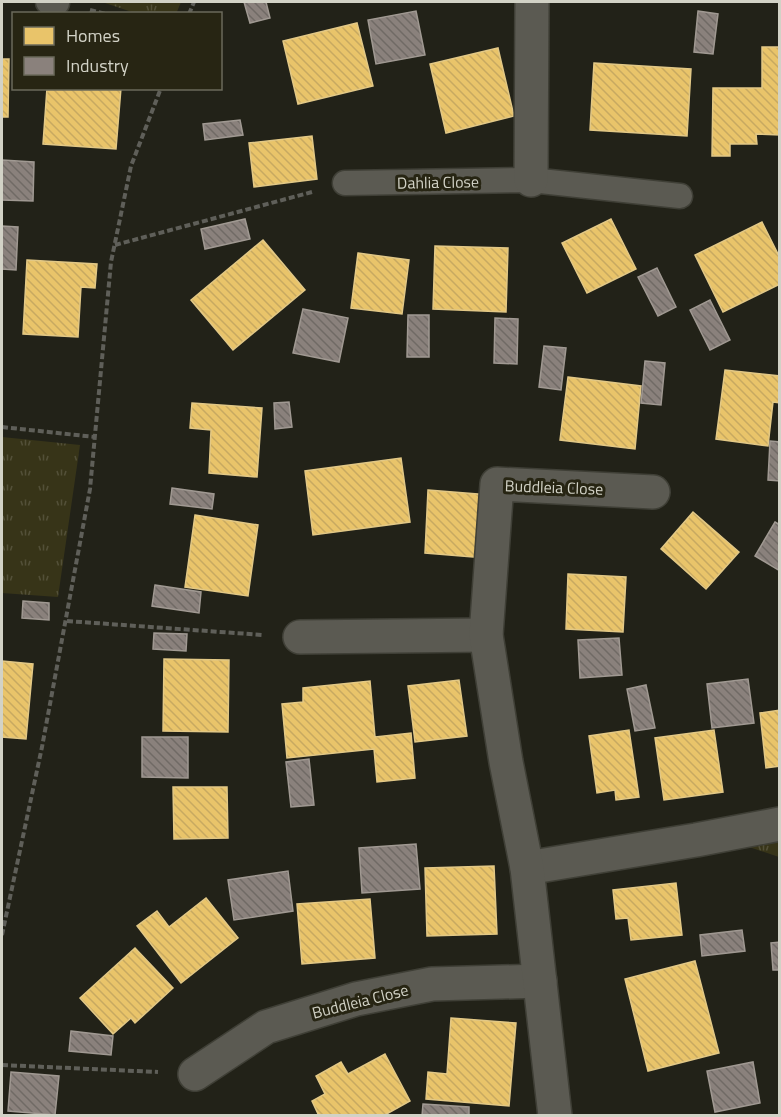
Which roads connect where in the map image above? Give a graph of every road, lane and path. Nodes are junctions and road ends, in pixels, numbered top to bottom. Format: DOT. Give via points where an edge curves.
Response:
graph roads {
  1 [pos="532,2"];
  2 [pos="160,90"];
  3 [pos="531,180"];
  4 [pos="345,183"];
  5 [pos="680,196"];
  6 [pos="115,245"];
  7 [pos="2,428"];
  8 [pos="95,437"];
  9 [pos="653,492"];
  10 [pos="67,621"];
  11 [pos="486,635"];
  12 [pos="300,637"];
  13 [pos="780,824"];
  14 [pos="527,868"];
  15 [pos="2,933"];
  16 [pos="540,981"];
  17 [pos="2,1065"];
  18 [pos="195,1074"];
  19 [pos="555,1116"];
  1 -- 3 [label="street"];
  2 -- 6 [label="path" via="131,166"];
  3 -- 4 [label="lane, Dahlia Close"];
  3 -- 5 [label="lane, Dahlia Close"];
  4 -- 6 [label="path"];
  6 -- 8 [label="path"];
  7 -- 8 [label="path"];
  8 -- 10 [label="path"];
  9 -- 11 [label="street, Buddleia Close" via="497,484"];
  10 -- 12 [label="path"];
  10 -- 15 [label="path"];
  11 -- 12 [label="street"];
  11 -- 14 [label="street, Buddleia Close"];
  13 -- 14 [label="street"];
  14 -- 16 [label="street, Buddleia Close"];
  16 -- 18 [label="street, Buddleia Close" via="432,984 356,999 266,1027"];
  16 -- 19 [label="street, Buddleia Close"];
  17 -- 18 [label="path"];
}
